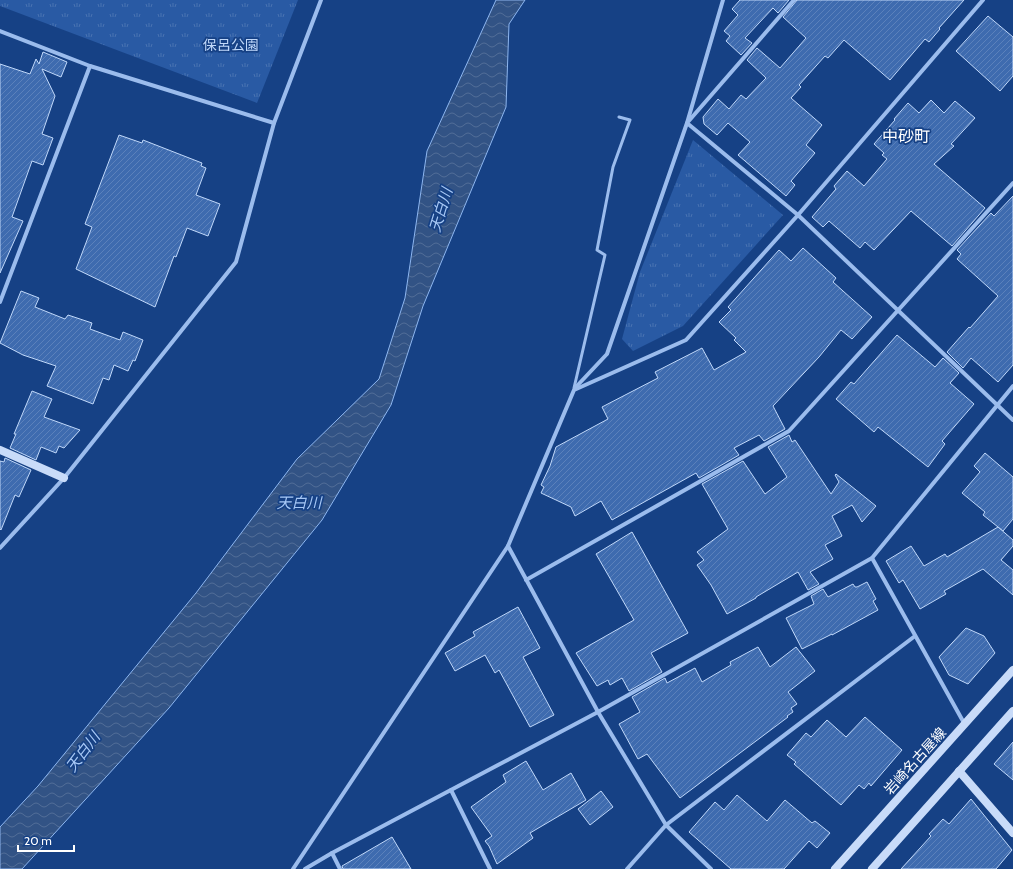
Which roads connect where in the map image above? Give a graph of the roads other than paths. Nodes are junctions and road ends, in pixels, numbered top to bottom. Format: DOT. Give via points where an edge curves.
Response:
graph roads {
  1 [pos="321,0"];
  2 [pos="723,0"];
  3 [pos="794,0"];
  4 [pos="983,0"];
  5 [pos="0,31"];
  6 [pos="90,66"];
  7 [pos="619,117"];
  8 [pos="274,123"];
  9 [pos="687,123"];
  10 [pos="1013,183"];
  11 [pos="798,215"];
  12 [pos="0,302"];
  13 [pos="898,310"];
  14 [pos="1013,386"];
  15 [pos="574,390"];
  16 [pos="997,404"];
  17 [pos="1013,420"];
  18 [pos="0,450"];
  19 [pos="64,478"];
  20 [pos="508,546"];
  21 [pos="0,548"];
  22 [pos="872,558"];
  23 [pos="526,580"];
  24 [pos="915,636"];
  25 [pos="1013,670"];
  26 [pos="1013,711"];
  27 [pos="598,712"];
  28 [pos="965,724"];
  29 [pos="959,771"];
  30 [pos="451,790"];
  31 [pos="666,825"];
  32 [pos="1013,833"];
  33 [pos="332,853"];
  34 [pos="293,869"];
  35 [pos="305,869"];
  36 [pos="340,869"];
  37 [pos="490,869"];
  38 [pos="627,869"];
  39 [pos="711,869"];
  40 [pos="835,869"];
  41 [pos="872,869"];
  1 -- 8 [label="street"];
  2 -- 9 [label="street"];
  3 -- 9 [label="street"];
  4 -- 11 [label="street"];
  5 -- 6 [label="street"];
  6 -- 8 [label="street"];
  6 -- 12 [label="street"];
  7 -- 15 [label="lane" via="630,120 613,167 597,250 605,255"];
  8 -- 19 [label="street" via="236,262"];
  9 -- 11 [label="street"];
  9 -- 15 [label="street" via="607,354"];
  10 -- 13 [label="street"];
  11 -- 13 [label="street"];
  11 -- 15 [label="street" via="686,340"];
  13 -- 16 [label="street"];
  13 -- 23 [label="street" via="789,431"];
  14 -- 16 [label="street"];
  15 -- 20 [label="street"];
  16 -- 17 [label="street"];
  16 -- 22 [label="street"];
  18 -- 19 [label="main road"];
  19 -- 21 [label="street"];
  20 -- 23 [label="street"];
  20 -- 34 [label="street"];
  22 -- 24 [label="street"];
  22 -- 27 [label="street"];
  23 -- 27 [label="street"];
  24 -- 28 [label="street"];
  24 -- 31 [label="street"];
  25 -- 28 [label="main road, 岩崎名古屋線"];
  26 -- 29 [label="main road"];
  27 -- 30 [label="street"];
  27 -- 31 [label="street"];
  28 -- 40 [label="main road, 岩崎名古屋線"];
  29 -- 32 [label="main road"];
  29 -- 41 [label="main road"];
  30 -- 33 [label="street"];
  30 -- 37 [label="street"];
  31 -- 38 [label="street"];
  31 -- 39 [label="street"];
  33 -- 35 [label="street"];
  33 -- 36 [label="street"];
}
